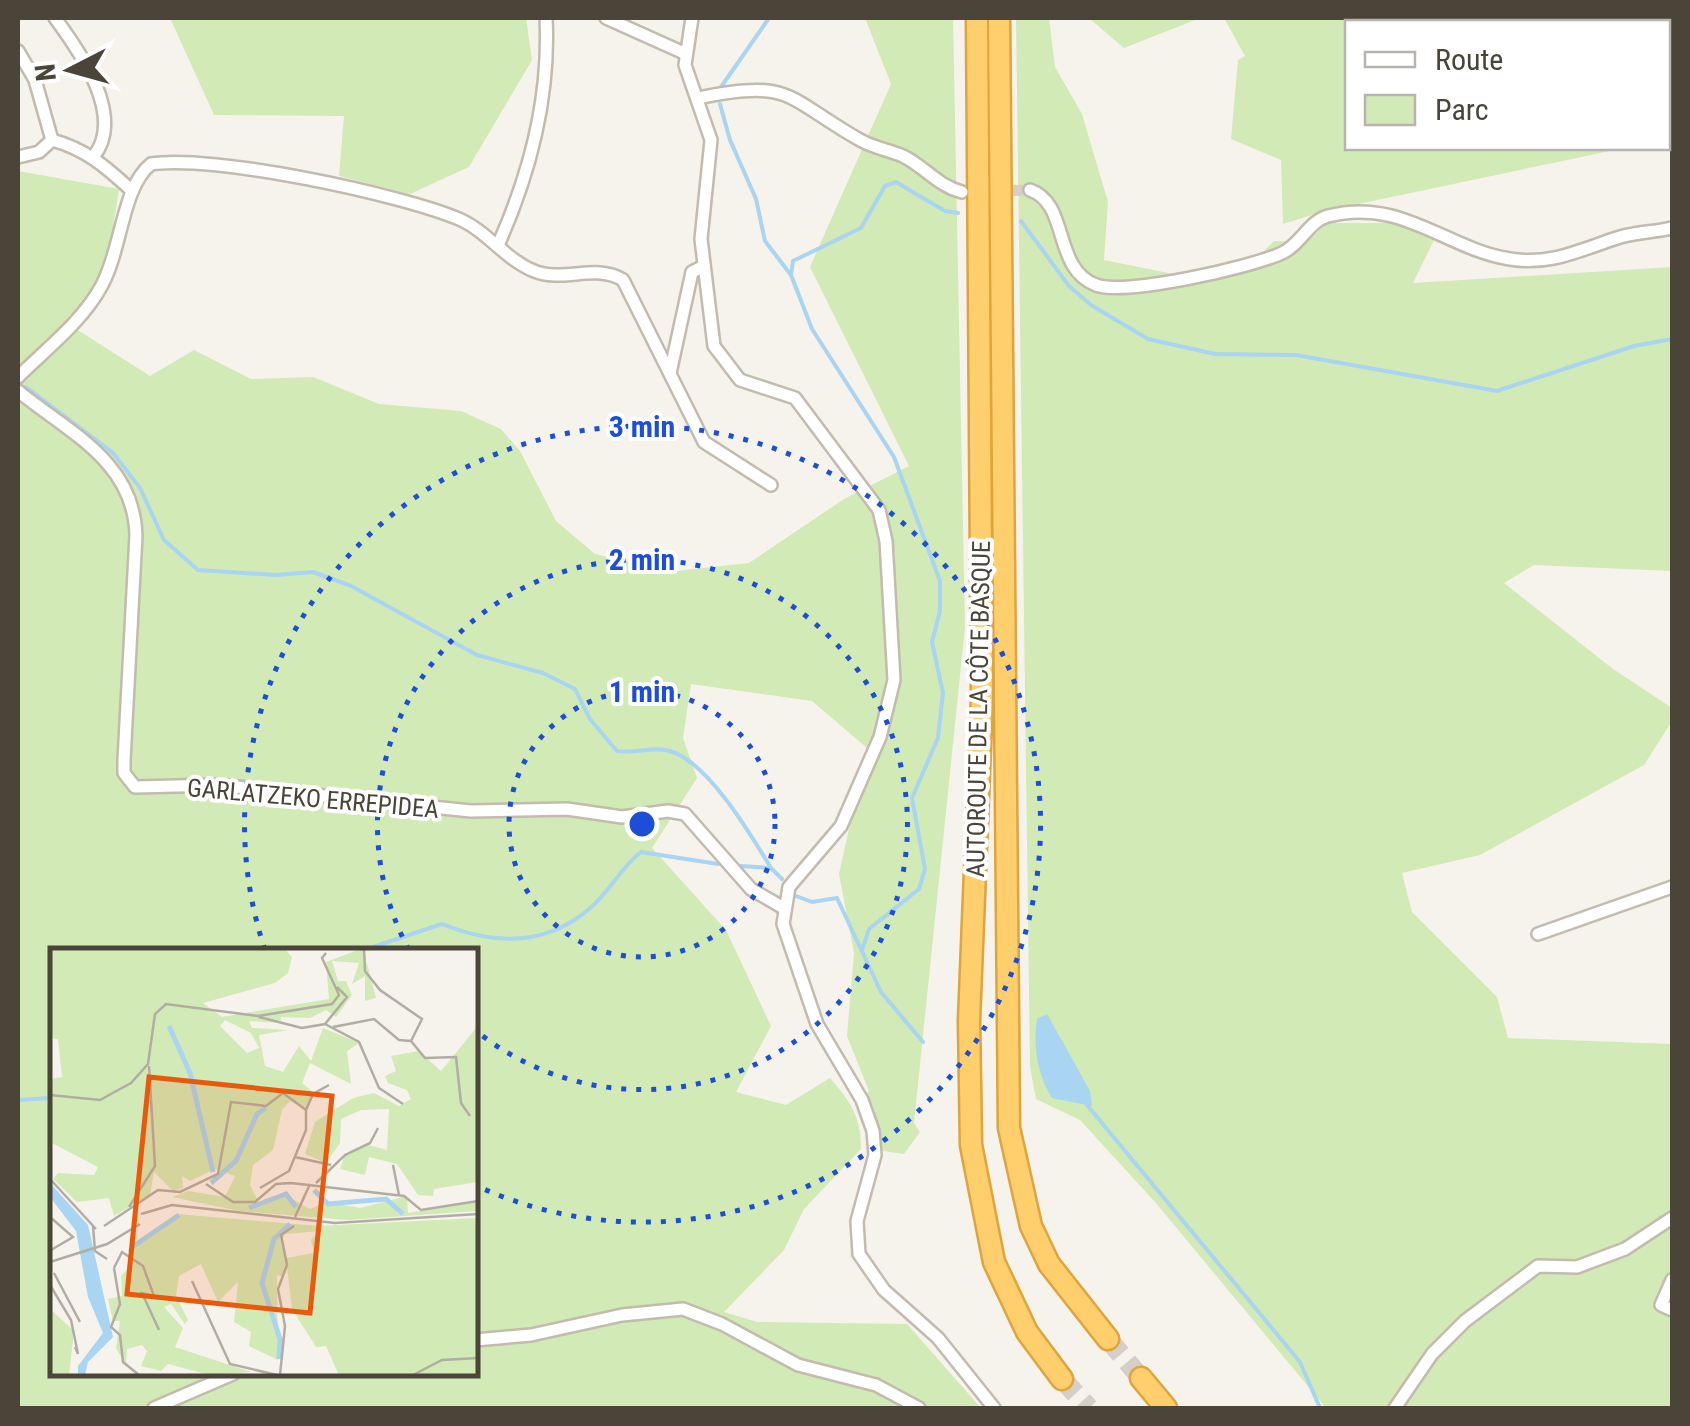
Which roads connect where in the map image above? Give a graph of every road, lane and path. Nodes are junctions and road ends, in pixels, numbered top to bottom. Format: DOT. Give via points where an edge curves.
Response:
graph roads {
  1 [pos="55,18"];
  2 [pos="546,18"];
  3 [pos="606,18"];
  4 [pos="692,18"];
  5 [pos="976,18"];
  6 [pos="1000,18"];
  7 [pos="18,51"];
  8 [pos="684,54"];
  9 [pos="698,98"];
  10 [pos="52,140"];
  11 [pos="94,156"];
  12 [pos="18,157"];
  13 [pos="130,189"];
  14 [pos="1030,190"];
  15 [pos="962,192"];
  16 [pos="1672,228"];
  17 [pos="499,243"];
  18 [pos="704,266"];
  19 [pos="670,374"];
  20 [pos="18,377"];
  21 [pos="18,391"];
  22 [pos="771,486"];
  23 [pos="1672,887"];
  24 [pos="782,907"];
  25 [pos="1538,934"];
  26 [pos="1672,1218"];
  27 [pos="1672,1280"];
  28 [pos="1672,1310"];
  29 [pos="1108,1339"];
  30 [pos="478,1340"];
  31 [pos="227,1376"];
  32 [pos="1062,1378"];
  33 [pos="1154,1394"];
  34 [pos="154,1408"];
  35 [pos="920,1408"];
  36 [pos="994,1408"];
  37 [pos="1186,1408"];
  38 [pos="1395,1408"];
  1 -- 11 [label="street" via="101,97 105,142"];
  2 -- 17 [label="street" via="537,130"];
  3 -- 8 [label="street"];
  4 -- 8 [label="street"];
  5 -- 32 [label="highway, AUTOROUTE DE LA CÔTE BASQUE" via="982,679 971,1145 994,1262 1027,1332"];
  6 -- 29 [label="highway, AUTOROUTE DE LA CÔTE BASQUE" via="1009,1128 1031,1226 1049,1264"];
  7 -- 10 [label="street" via="35,80"];
  8 -- 9 [label="street"];
  9 -- 15 [label="street" via="766,90 790,94 857,138 903,156"];
  9 -- 18 [label="street" via="712,160 702,222"];
  10 -- 11 [label="street"];
  10 -- 12 [label="street" via="40,152"];
  11 -- 13 [label="street"];
  13 -- 17 [label="street" via="139,173 162,162 284,174 434,210"];
  13 -- 20 [label="street" via="101,287"];
  14 -- 16 [label="street" via="1051,209 1064,256 1096,285 1109,288 1178,280 1274,256 1318,220 1336,215 1400,216 1494,256 1531,262"];
  17 -- 19 [label="street" via="543,274 606,272 623,280"];
  18 -- 19 [label="street" via="692,272"];
  18 -- 24 [label="street" via="714,346 726,366 759,390 795,398 879,510 886,541 894,680 880,737 841,826 789,886"];
  19 -- 22 [label="street" via="704,442"];
  21 -- 24 [label="street, GARLATZEKO ERREPIDEA" via="94,449 133,502 124,773 136,786 218,785 471,811 685,814 751,889"];
  23 -- 25 [label="street"];
  24 -- 36 [label="street" via="817,1024 873,1131 875,1155 857,1222 859,1254"];
  26 -- 38 [label="street" via="1577,1268 1538,1266 1465,1321 1432,1354"];
  27 -- 28 [label="street" via="1661,1306"];
  30 -- 35 [label="street" via="683,1309 798,1366 876,1385"];
  31 -- 34 [label="street"];
  33 -- 37 [label="highway"];
}
